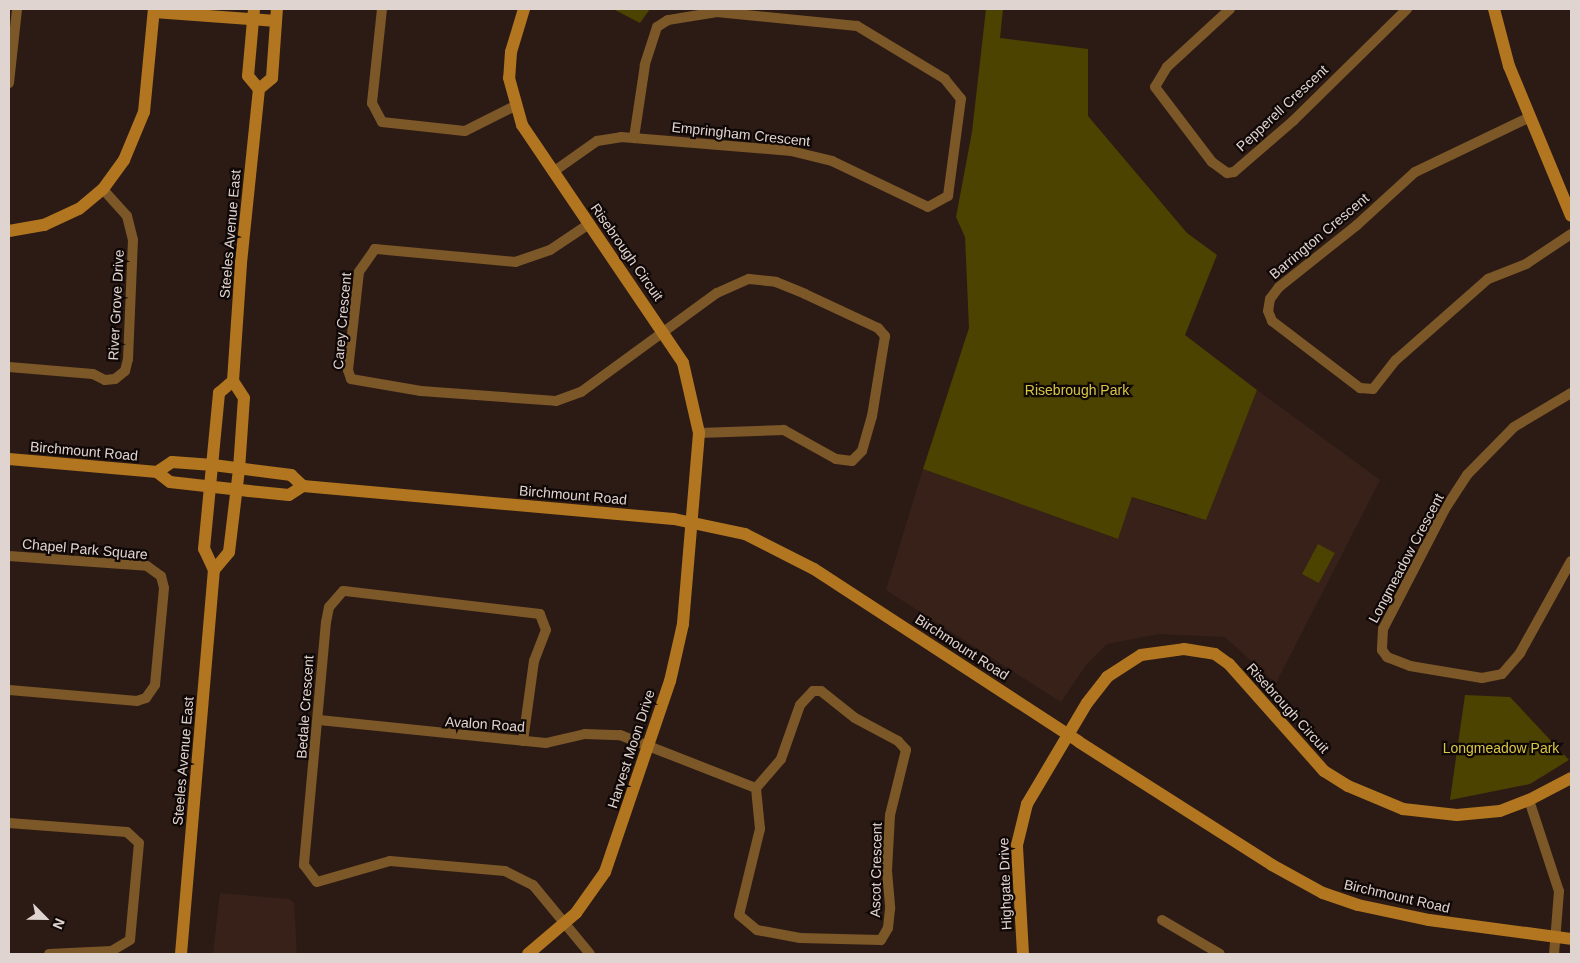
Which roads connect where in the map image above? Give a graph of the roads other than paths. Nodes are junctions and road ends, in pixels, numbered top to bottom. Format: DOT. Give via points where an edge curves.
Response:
graph roads {
  1 [pos="17,9"];
  2 [pos="382,9"];
  3 [pos="524,9"];
  4 [pos="1230,9"];
  5 [pos="1407,9"];
  6 [pos="1494,9"];
  7 [pos="154,10"];
  8 [pos="254,14"];
  9 [pos="276,15"];
  10 [pos="9,82"];
  11 [pos="259,89"];
  12 [pos="515,106"];
  13 [pos="1530,117"];
  14 [pos="634,138"];
  15 [pos="553,172"];
  16 [pos="103,189"];
  17 [pos="1571,216"];
  18 [pos="589,224"];
  19 [pos="9,231"];
  20 [pos="1571,234"];
  21 [pos="666,334"];
  22 [pos="9,367"];
  23 [pos="233,382"];
  24 [pos="1571,394"];
  25 [pos="698,433"];
  26 [pos="9,460"];
  27 [pos="213,466"];
  28 [pos="240,469"];
  29 [pos="157,472"];
  30 [pos="211,486"];
  31 [pos="303,486"];
  32 [pos="237,489"];
  33 [pos="691,521"];
  34 [pos="9,556"];
  35 [pos="1571,561"];
  36 [pos="214,570"];
  37 [pos="9,690"];
  38 [pos="319,720"];
  39 [pos="1066,734"];
  40 [pos="523,741"];
  41 [pos="647,746"];
  42 [pos="1571,778"];
  43 [pos="756,788"];
  44 [pos="1530,800"];
  45 [pos="9,823"];
  46 [pos="1162,920"];
  47 [pos="564,924"];
  48 [pos="1556,937"];
  49 [pos="1571,939"];
  50 [pos="49,954"];
  51 [pos="181,954"];
  52 [pos="528,954"];
  53 [pos="590,954"];
  54 [pos="1023,954"];
  55 [pos="1220,954"];
  56 [pos="1554,954"];
  1 -- 10 [label="street"];
  2 -- 12 [label="street" via="372,103 382,122 465,131"];
  3 -- 12 [label="main road, Risebrough Circuit" via="511,52 509,78"];
  4 -- 5 [label="street, Pepperell Crescent" via="1167,67 1155,87 1212,162 1227,174 1234,172 1293,120"];
  6 -- 13 [label="main road" via="1509,66"];
  7 -- 8 [label="main road"];
  7 -- 16 [label="main road" via="144,112 124,160"];
  8 -- 9 [label="main road"];
  8 -- 11 [label="main road" via="248,76"];
  9 -- 11 [label="main road" via="272,78"];
  11 -- 23 [label="main road, Steeles Avenue East"];
  12 -- 15 [label="main road, Risebrough Circuit" via="532,143"];
  13 -- 17 [label="main road"];
  13 -- 20 [label="street, Barrington Crescent" via="1414,172 1357,225 1278,288 1270,299 1268,311 1272,321 1360,388 1373,389 1396,360 1488,279 1526,264"];
  14 -- 14 [label="street, Empringham Crescent" via="813,154 928,207 948,196 961,100 945,79 857,26 717,12 668,20 657,27 645,65"];
  14 -- 15 [label="street, Empringham Crescent" via="597,142"];
  15 -- 18 [label="main road, Risebrough Circuit"];
  16 -- 19 [label="main road" via="55,222"];
  16 -- 22 [label="street, River Grove Drive" via="127,216 133,240 125,371 115,379 105,380 92,374"];
  18 -- 21 [label="main road, Risebrough Circuit"];
  18 -- 21 [label="street, Carey Crescent" via="550,250 516,262 409,249 376,249 363,262 357,278 348,370 351,379 421,391 556,401 581,392"];
  21 -- 25 [label="main road, Risebrough Circuit" via="688,374"];
  21 -- 25 [label="street" via="717,293 749,279 776,282 805,294 878,328 885,336 872,416 862,451 852,461 836,459 784,430"];
  23 -- 27 [label="main road, Steeles Avenue East" via="219,393"];
  23 -- 28 [label="main road" via="244,398"];
  24 -- 35 [label="street, Longmeadow Crescent" via="1514,427 1467,475 1446,507 1383,629 1382,650 1387,657 1410,666 1482,678 1502,674 1520,653"];
  25 -- 33 [label="main road, Risebrough Circuit"];
  26 -- 29 [label="main road, Birchmount Road"];
  27 -- 28 [label="main road, Birchmount Road"];
  27 -- 29 [label="main road, Birchmount Road" via="172,462"];
  27 -- 30 [label="main road, Steeles Avenue East"];
  28 -- 31 [label="main road, Birchmount Road" via="291,475"];
  28 -- 32 [label="main road"];
  29 -- 30 [label="main road, Birchmount Road" via="170,482"];
  30 -- 32 [label="main road, Birchmount Road"];
  30 -- 36 [label="main road, Steeles Avenue East" via="204,549"];
  31 -- 32 [label="main road, Birchmount Road" via="289,494"];
  31 -- 33 [label="main road, Birchmount Road"];
  32 -- 36 [label="main road" via="229,552"];
  33 -- 39 [label="main road, Birchmount Road" via="745,534 790,555"];
  33 -- 41 [label="main road, Harvest Moon Drive" via="683,624 670,680"];
  34 -- 37 [label="street, Chapel Park Square" via="147,566 158,572 164,588 155,685 146,698 137,701"];
  36 -- 51 [label="main road, Steeles Avenue East"];
  38 -- 40 [label="street, Avalon Road"];
  38 -- 40 [label="street, Bedale Crescent" via="329,607 336,596 352,590 540,614 546,630 534,662"];
  38 -- 47 [label="street, Bedale Crescent" via="304,865 312,879 326,881 390,861 505,871 533,885"];
  39 -- 44 [label="main road, Risebrough Circuit" via="1108,677 1122,665 1141,655 1184,649 1215,654 1229,664 1305,754 1348,786 1403,809 1457,815 1500,811"];
  39 -- 48 [label="main road, Birchmount Road" via="1272,865 1323,893 1358,905 1429,920"];
  39 -- 54 [label="main road, Highgate Drive" via="1020,822 1017,845"];
  40 -- 41 [label="street, Avalon Road" via="546,743 603,733"];
  41 -- 43 [label="street"];
  41 -- 47 [label="main road, Harvest Moon Drive" via="605,872 594,892"];
  42 -- 44 [label="main road, Risebrough Circuit"];
  43 -- 43 [label="street, Ascot Crescent" via="760,829 739,905 743,922 756,930 800,938 881,940 888,928 888,847 897,781 906,758 903,745 855,718 821,691 813,691 800,705 781,759"];
  44 -- 48 [label="street" via="1558,880 1560,905"];
  45 -- 50 [label="street" via="127,832 139,843 130,940 112,951"];
  46 -- 55 [label="street"];
  47 -- 52 [label="main road, Harvest Moon Drive"];
  47 -- 53 [label="street"];
  48 -- 49 [label="main road, Birchmount Road"];
  48 -- 56 [label="street"];
}
